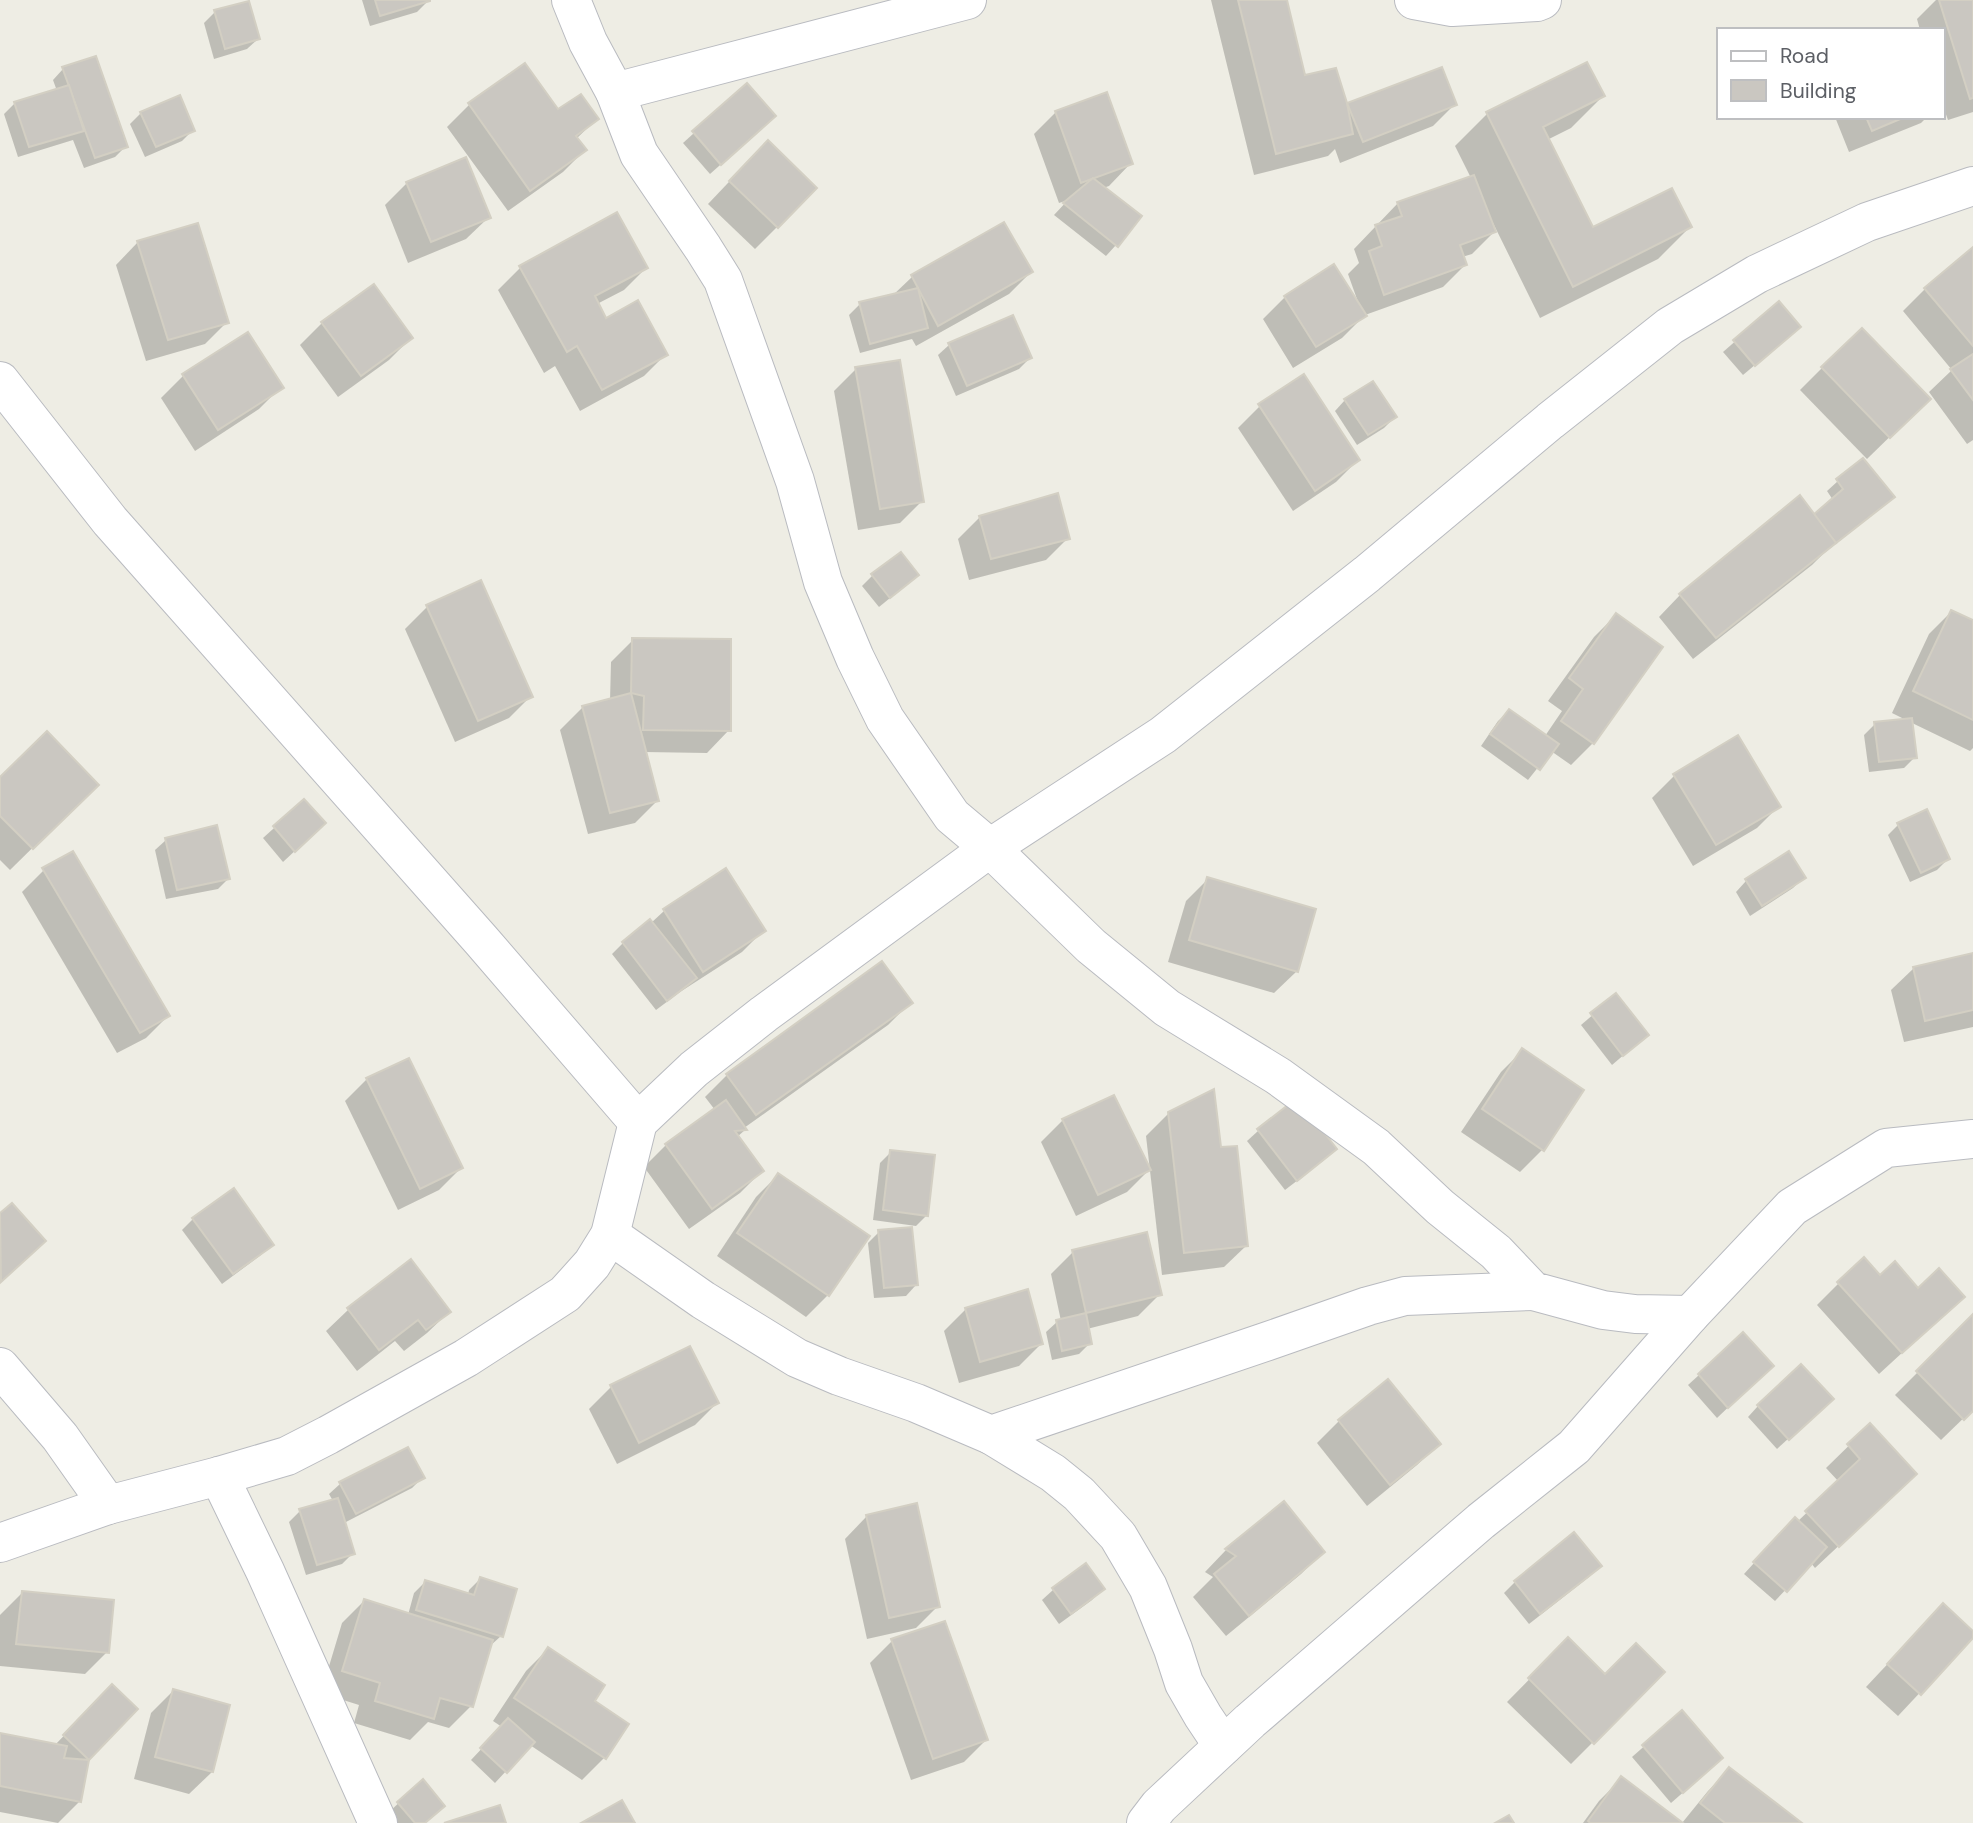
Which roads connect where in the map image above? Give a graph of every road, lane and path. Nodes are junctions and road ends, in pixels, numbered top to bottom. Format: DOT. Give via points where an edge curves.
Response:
graph roads {
  1 [pos="571,0"];
  2 [pos="967,0"];
  3 [pos="1414,0"];
  4 [pos="1542,0"];
  5 [pos="615,92"];
  6 [pos="1973,186"];
  7 [pos="0,381"];
  8 [pos="990,848"];
  9 [pos="638,1122"];
  10 [pos="1973,1139"];
  11 [pos="610,1235"];
  12 [pos="1533,1291"];
  13 [pos="1690,1315"];
  14 [pos="0,1367"];
  15 [pos="991,1435"];
  16 [pos="219,1476"];
  17 [pos="108,1505"];
  18 [pos="0,1543"];
  19 [pos="1223,1746"];
  20 [pos="379,1823"];
  21 [pos="1146,1823"];
  1 -- 5 [label="street"];
  2 -- 5 [label="street"];
  3 -- 4 [label="street" via="1452,7"];
  5 -- 8 [label="street" via="639,154 723,280 794,481 823,582 885,719 952,816"];
  6 -- 8 [label="street" via="1867,222 1757,274 1670,326 1163,735"];
  7 -- 9 [label="street" via="135,550"];
  8 -- 9 [label="street" via="764,1014 694,1069"];
  8 -- 12 [label="street" via="1091,946 1167,1008 1278,1076 1376,1147 1496,1252"];
  9 -- 11 [label="street"];
  10 -- 13 [label="street" via="1886,1148 1874,1155 1792,1207"];
  11 -- 15 [label="street" via="797,1358"];
  11 -- 16 [label="street" via="565,1294 466,1358 287,1456"];
  12 -- 13 [label="street" via="1603,1310"];
  12 -- 15 [label="street" via="1405,1296"];
  13 -- 19 [label="street" via="1574,1447 1481,1521"];
  14 -- 17 [label="street" via="60,1437"];
  15 -- 19 [label="street" via="1080,1493 1118,1536 1148,1587 1184,1683"];
  16 -- 17 [label="street"];
  16 -- 20 [label="street"];
  17 -- 18 [label="street"];
  19 -- 21 [label="street"];
}
